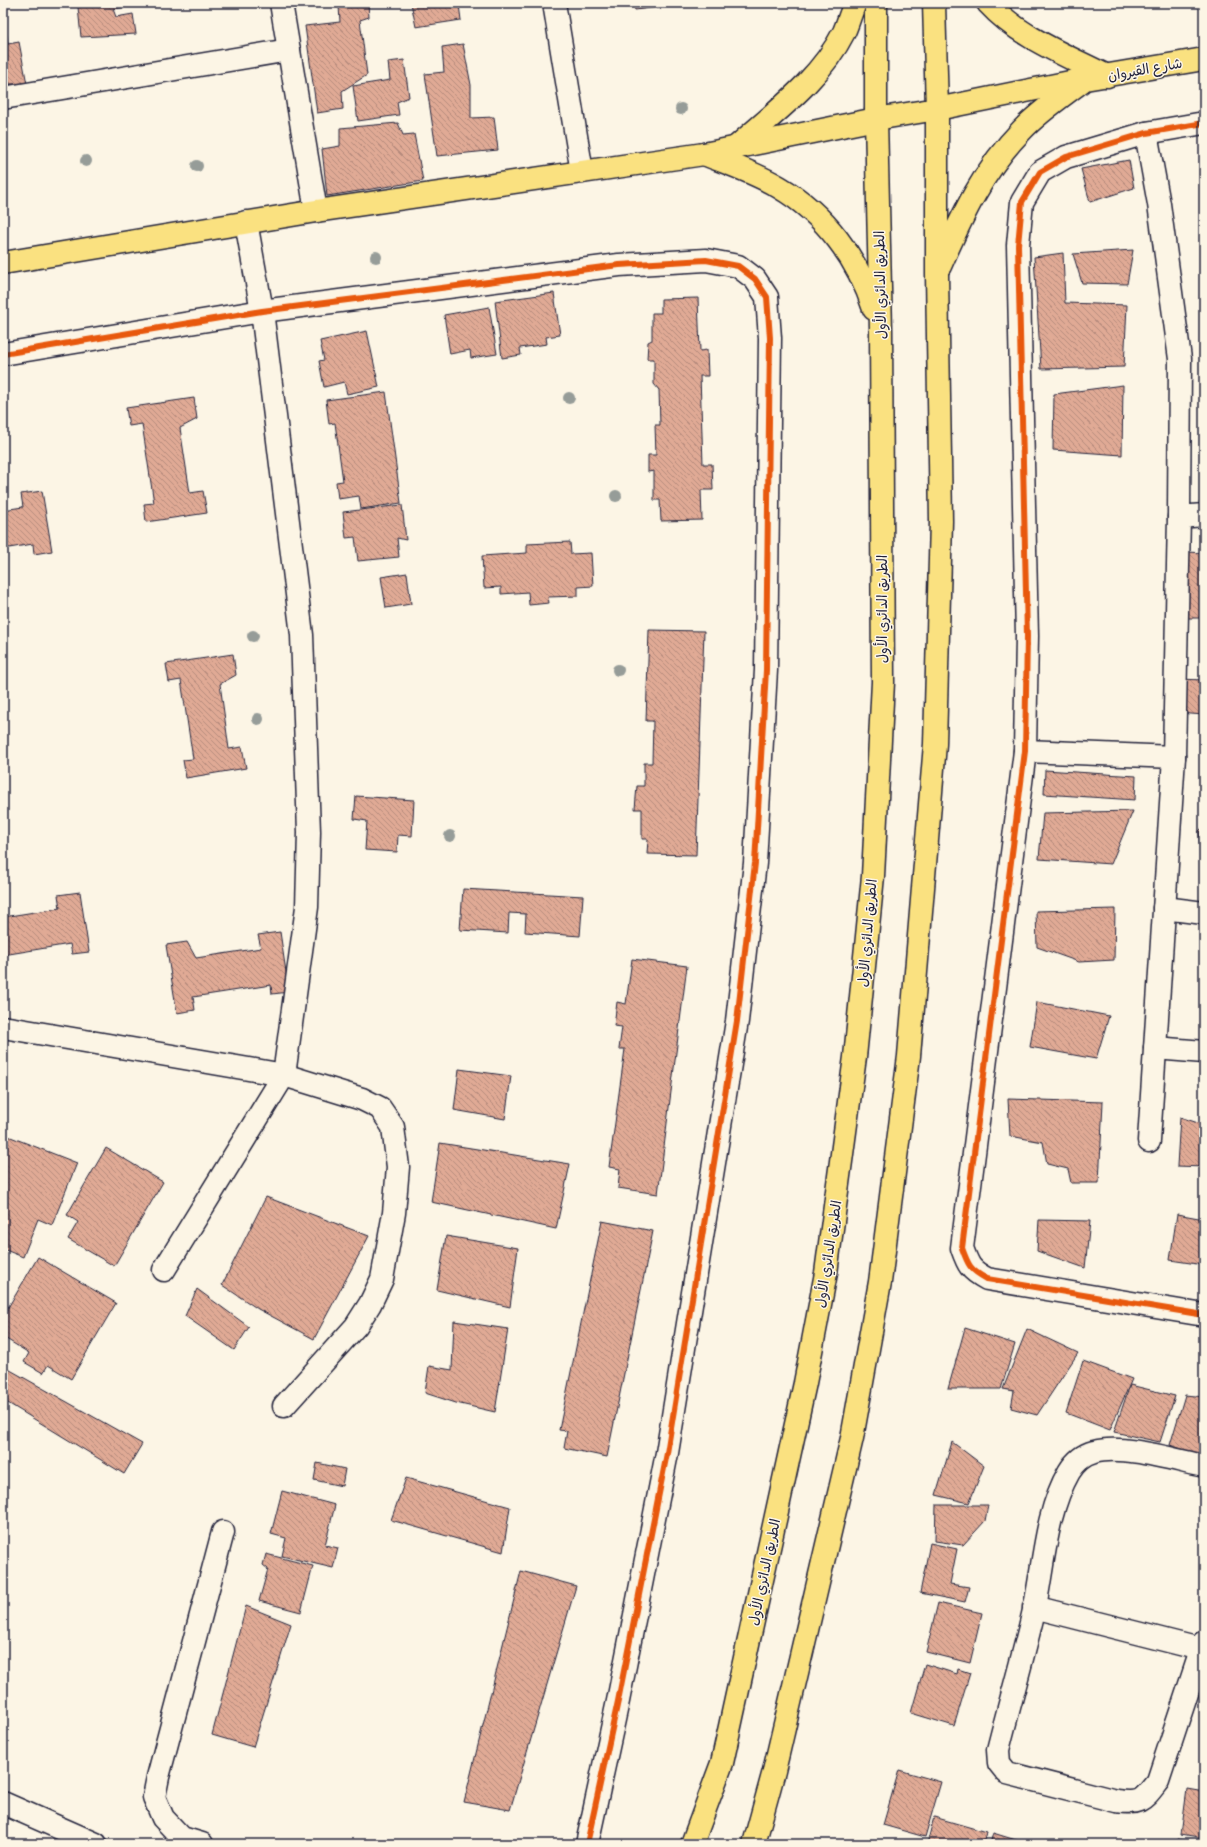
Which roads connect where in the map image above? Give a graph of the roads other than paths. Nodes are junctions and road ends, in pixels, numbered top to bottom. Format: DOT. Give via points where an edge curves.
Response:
graph roads {
  1 [pos="281,3"];
  2 [pos="554,3"];
  3 [pos="855,3"];
  4 [pos="876,3"];
  5 [pos="934,3"];
  6 [pos="988,3"];
  7 [pos="289,50"];
  8 [pos="1204,59"];
  9 [pos="1107,76"];
  10 [pos="1085,79"];
  11 [pos="3,98"];
  12 [pos="937,109"];
  13 [pos="876,119"];
  14 [pos="1204,123"];
  15 [pos="1146,133"];
  16 [pos="735,148"];
  17 [pos="704,154"];
  18 [pos="582,172"];
  19 [pos="316,211"];
  20 [pos="246,222"];
  21 [pos="3,262"];
  22 [pos="937,274"];
  23 [pos="262,311"];
  24 [pos="881,330"];
  25 [pos="3,354"];
  26 [pos="1204,515"];
  27 [pos="1179,516"];
  28 [pos="1025,750"];
  29 [pos="1174,757"];
  30 [pos="1164,908"];
  31 [pos="1204,913"];
  32 [pos="3,1027"];
  33 [pos="1155,1048"];
  34 [pos="1204,1052"];
  35 [pos="284,1075"];
  36 [pos="1149,1141"];
  37 [pos="164,1270"];
  38 [pos="1204,1315"];
  39 [pos="284,1406"];
  40 [pos="1204,1466"];
  41 [pos="223,1532"];
  42 [pos="1034,1606"];
  43 [pos="1202,1646"];
  44 [pos="3,1803"];
  45 [pos="96,1844"];
  46 [pos="202,1844"];
  47 [pos="587,1844"];
  48 [pos="692,1844"];
  49 [pos="754,1844"];
  1 -- 7 [label="street"];
  2 -- 18 [label="street"];
  3 -- 16 [label="main road" via="844,32 828,57 791,100"];
  4 -- 13 [label="main road, الطريق الدائري الأول"];
  5 -- 12 [label="main road"];
  6 -- 9 [label="main road" via="1020,31"];
  7 -- 11 [label="street"];
  7 -- 19 [label="street"];
  8 -- 9 [label="main road, شارع القيروان"];
  9 -- 10 [label="main road, شارع القيروان"];
  10 -- 12 [label="main road, شارع القيروان"];
  10 -- 22 [label="main road" via="1022,130 980,182"];
  12 -- 13 [label="main road, شارع القيروان"];
  12 -- 22 [label="main road"];
  13 -- 16 [label="main road, شارع القيروان"];
  13 -- 24 [label="main road, الطريق الدائري الأول"];
  14 -- 15 [label="street"];
  15 -- 27 [label="street" via="1159,204 1180,359"];
  15 -- 28 [label="street" via="1066,157 1040,172 1022,202 1018,245 1027,636"];
  16 -- 17 [label="main road, شارع القيروان"];
  17 -- 18 [label="main road, شارع القيروان"];
  17 -- 24 [label="main road" via="779,187 815,213 849,254 867,287"];
  18 -- 19 [label="main road, شارع القيروان"];
  19 -- 20 [label="main road, شارع القيروان"];
  20 -- 21 [label="main road, شارع القيروان"];
  20 -- 23 [label="street"];
  22 -- 49 [label="main road" via="941,521 935,744 909,1056 880,1282 852,1438 774,1771"];
  23 -- 25 [label="street"];
  23 -- 35 [label="street" via="302,635 309,832 307,907"];
  23 -- 47 [label="street" via="619,266 706,260 738,266 755,279 767,297 770,338 766,670 755,863 737,1021 667,1453"];
  24 -- 48 [label="main road, الطريق الدائري الأول" via="883,682 873,876 855,1057 826,1273 805,1383 722,1763"];
  26 -- 27 [label="street"];
  27 -- 29 [label="street"];
  28 -- 29 [label="street"];
  28 -- 38 [label="street" via="962,1248 968,1265 987,1279"];
  29 -- 30 [label="street"];
  30 -- 31 [label="street"];
  30 -- 33 [label="street"];
  32 -- 35 [label="street"];
  33 -- 34 [label="street"];
  33 -- 36 [label="street"];
  35 -- 37 [label="street"];
  35 -- 39 [label="street" via="362,1099 380,1108 394,1127 398,1167 394,1212 382,1279 356,1326"];
  40 -- 42 [label="street" via="1123,1449 1094,1452 1077,1460 1060,1492 1049,1528"];
  41 -- 46 [label="street" via="154,1797 163,1818 182,1838"];
  42 -- 43 [label="street"];
  42 -- 43 [label="street" via="998,1750 999,1763 1007,1773 1116,1801 1130,1803 1143,1800 1158,1781"];
  44 -- 45 [label="street"];
}
